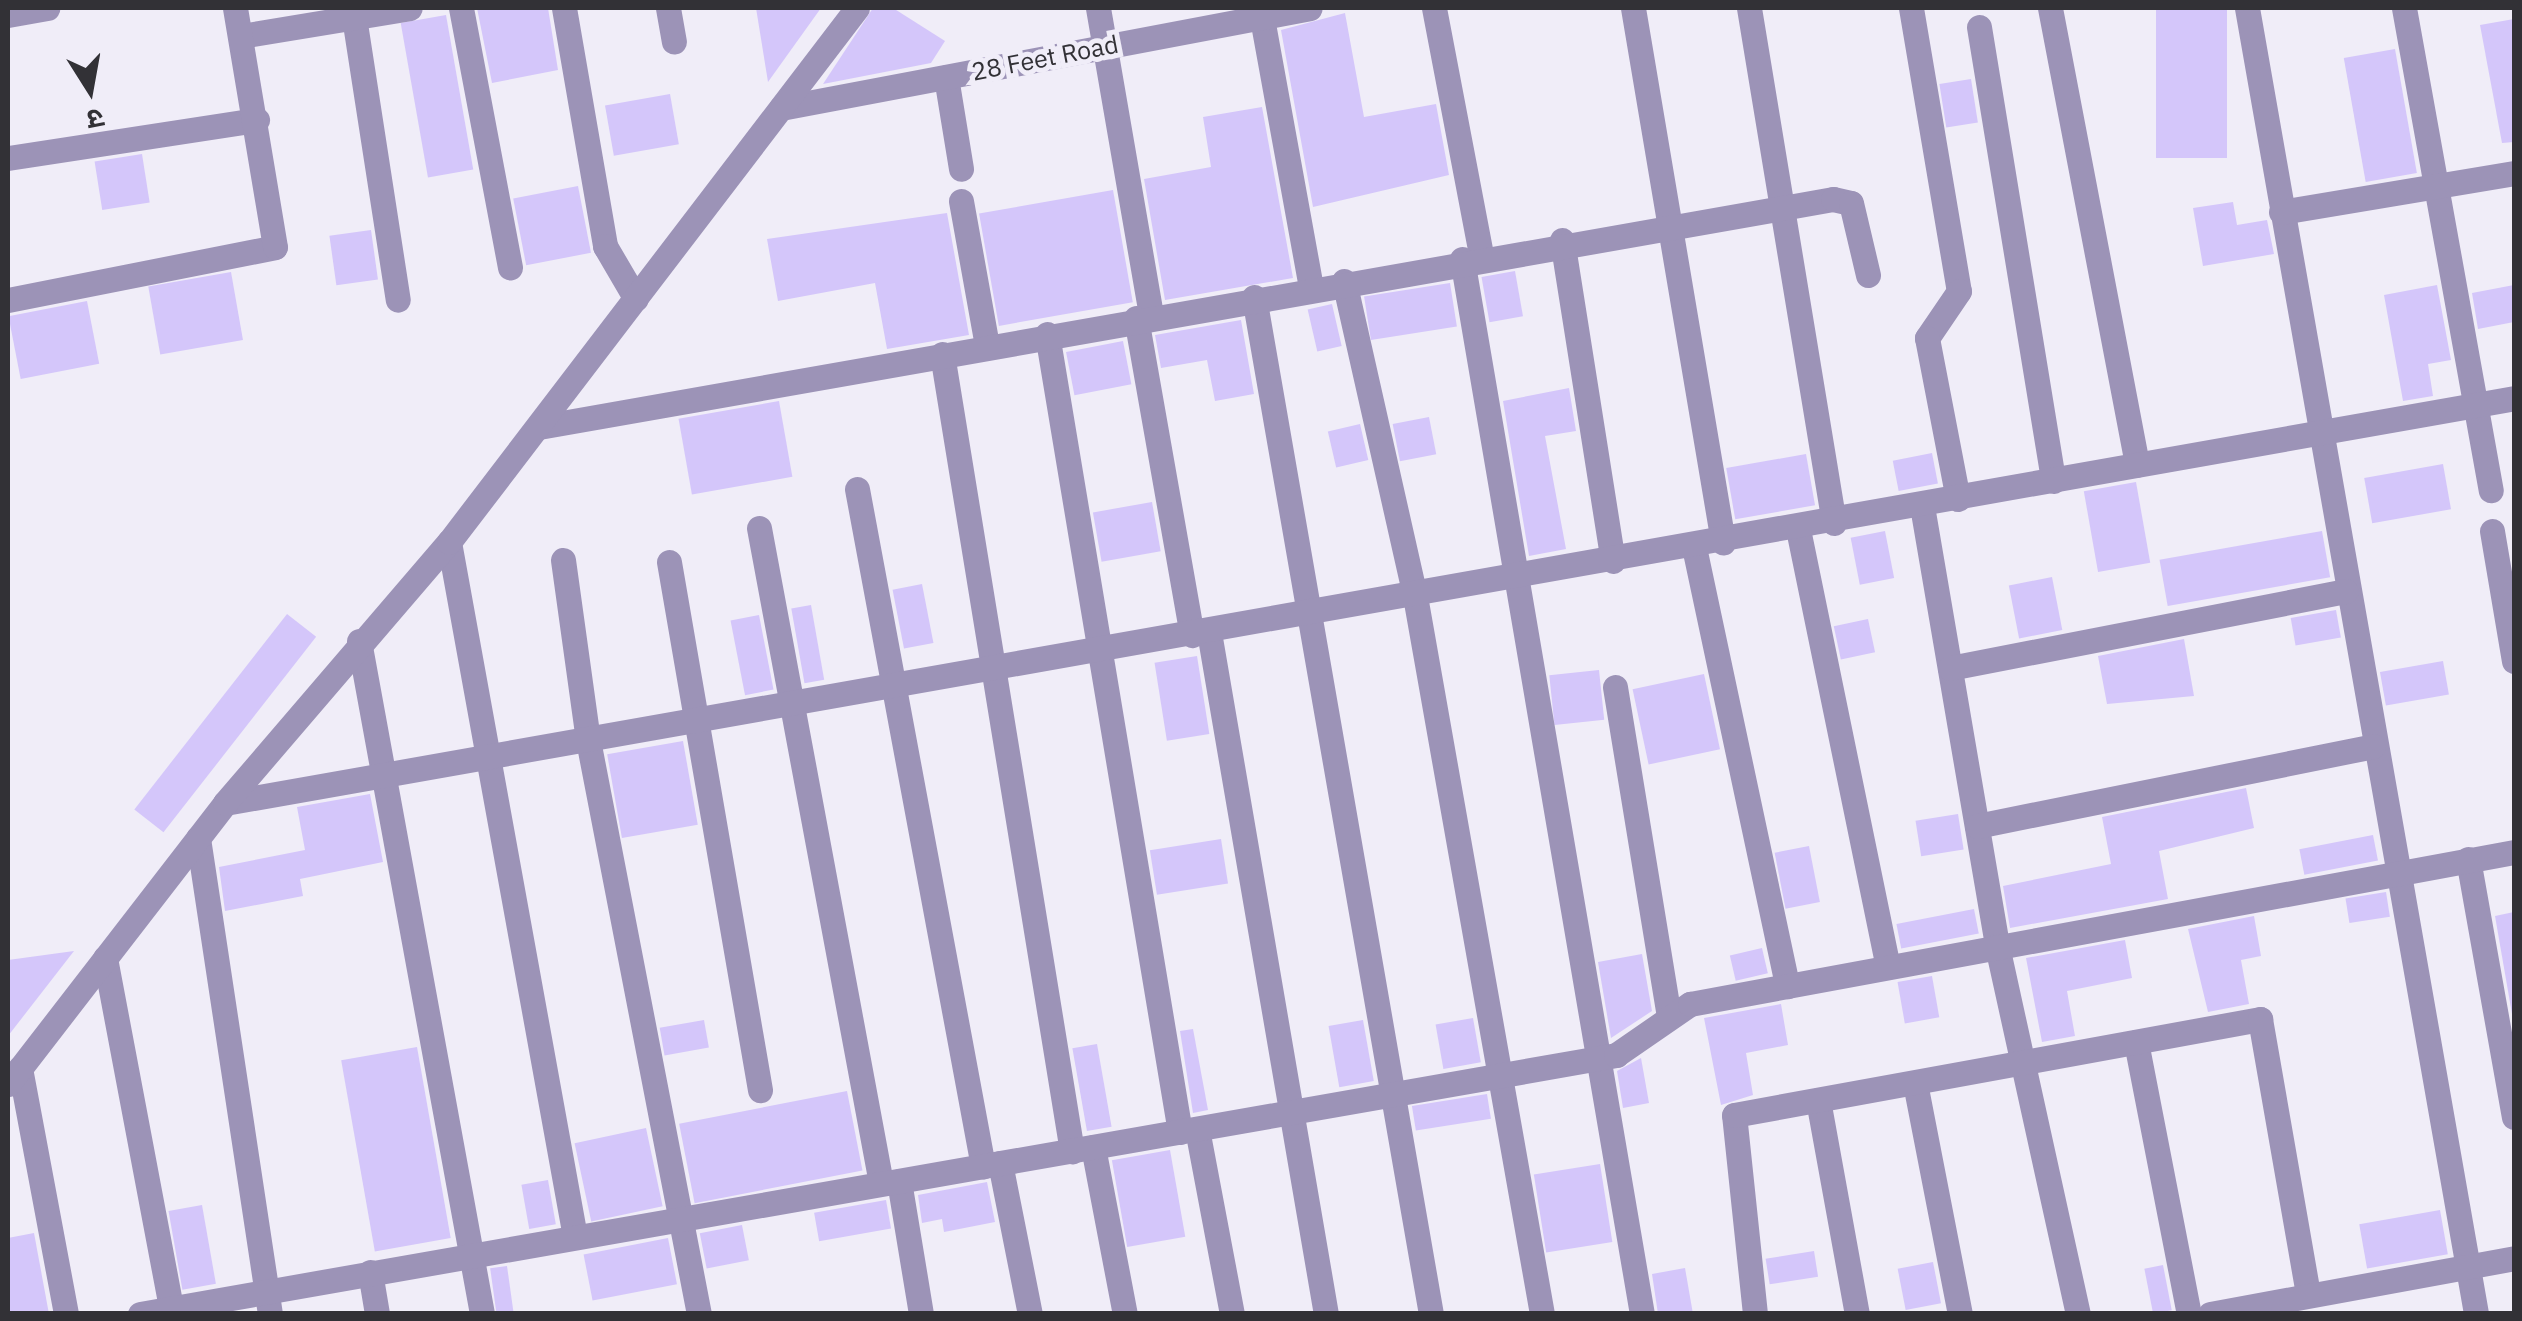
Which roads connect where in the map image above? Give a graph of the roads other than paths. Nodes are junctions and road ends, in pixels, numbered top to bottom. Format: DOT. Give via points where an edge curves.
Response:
graph roads {
  1 [pos="46,8"];
  2 [pos="235,8"];
  3 [pos="410,8"];
  4 [pos="461,8"];
  5 [pos="564,8"];
  6 [pos="668,8"];
  7 [pos="857,8"];
  8 [pos="1098,8"];
  9 [pos="1310,8"];
  10 [pos="1434,8"];
  11 [pos="1633,8"];
  12 [pos="1749,8"];
  13 [pos="1911,8"];
  14 [pos="2050,8"];
  15 [pos="2247,8"];
  16 [pos="2404,8"];
  17 [pos="8,15"];
  18 [pos="354,17"];
  19 [pos="1262,18"];
  20 [pos="1979,27"];
  21 [pos="241,36"];
  22 [pos="674,42"];
  23 [pos="1106,46"];
  24 [pos="946,77"];
  25 [pos="781,108"];
  26 [pos="258,120"];
  27 [pos="8,158"];
  28 [pos="961,168"];
  29 [pos="2514,173"];
  30 [pos="2436,186"];
  31 [pos="960,201"];
  32 [pos="1776,208"];
  33 [pos="2281,212"];
  34 [pos="1664,227"];
  35 [pos="1562,240"];
  36 [pos="1471,257"];
  37 [pos="510,267"];
  38 [pos="1868,275"];
  39 [pos="1344,281"];
  40 [pos="1311,287"];
  41 [pos="1254,296"];
  42 [pos="636,299"];
  43 [pos="8,300"];
  44 [pos="398,300"];
  45 [pos="1144,317"];
  46 [pos="1047,334"];
  47 [pos="987,346"];
  48 [pos="942,354"];
  49 [pos="2514,398"];
  50 [pos="2476,404"];
  51 [pos="539,427"];
  52 [pos="2318,430"];
  53 [pos="2137,465"];
  54 [pos="2053,481"];
  55 [pos="857,489"];
  56 [pos="2491,490"];
  57 [pos="1958,499"];
  58 [pos="1922,506"];
  59 [pos="1834,523"];
  60 [pos="759,528"];
  61 [pos="1798,529"];
  62 [pos="2492,530"];
  63 [pos="449,542"];
  64 [pos="1723,542"];
  65 [pos="1694,547"];
  66 [pos="563,560"];
  67 [pos="1613,561"];
  68 [pos="669,562"];
  69 [pos="1516,578"];
  70 [pos="2346,591"];
  71 [pos="1415,596"];
  72 [pos="1310,614"];
  73 [pos="1200,633"];
  74 [pos="359,640"];
  75 [pos="1103,650"];
  76 [pos="2514,661"];
  77 [pos="997,668"];
  78 [pos="1950,668"];
  79 [pos="894,686"];
  80 [pos="1615,687"];
  81 [pos="788,705"];
  82 [pos="692,722"];
  83 [pos="588,740"];
  84 [pos="2373,746"];
  85 [pos="485,758"];
  86 [pos="384,776"];
  87 [pos="225,804"];
  88 [pos="1977,826"];
  89 [pos="198,838"];
  90 [pos="2514,852"];
  91 [pos="2468,859"];
  92 [pos="2396,870"];
  93 [pos="1997,946"];
  94 [pos="105,958"];
  95 [pos="1888,967"];
  96 [pos="1786,986"];
  97 [pos="1670,1016"];
  98 [pos="2136,1042"];
  99 [pos="1597,1058"];
  100 [pos="2022,1062"];
  101 [pos="12,1074"];
  102 [pos="1498,1077"];
  103 [pos="1915,1083"];
  104 [pos="760,1090"];
  105 [pos="1393,1095"];
  106 [pos="1818,1100"];
  107 [pos="1296,1115"];
  108 [pos="2514,1117"];
  109 [pos="1188,1131"];
  110 [pos="1082,1149"];
  111 [pos="992,1165"];
  112 [pos="890,1182"];
  113 [pos="677,1220"];
  114 [pos="575,1237"];
  115 [pos="472,1255"];
  116 [pos="2514,1258"];
  117 [pos="2468,1267"];
  118 [pos="370,1272"];
  119 [pos="2308,1295"];
  120 [pos="268,1302"];
  121 [pos="171,1311"];
  122 [pos="66,1314"];
  123 [pos="140,1314"];
  124 [pos="377,1314"];
  125 [pos="482,1314"];
  126 [pos="699,1314"];
  127 [pos="921,1314"];
  128 [pos="1030,1314"];
  129 [pos="1125,1314"];
  130 [pos="1232,1314"];
  131 [pos="1326,1314"];
  132 [pos="1431,1314"];
  133 [pos="1542,1314"];
  134 [pos="1642,1314"];
  135 [pos="1755,1314"];
  136 [pos="1857,1314"];
  137 [pos="1960,1314"];
  138 [pos="2078,1314"];
  139 [pos="2189,1314"];
  140 [pos="2210,1314"];
  141 [pos="2476,1314"];
  1 -- 17 [label="street"];
  2 -- 21 [label="street"];
  3 -- 18 [label="street"];
  4 -- 37 [label="street"];
  5 -- 42 [label="street" via="605,246"];
  6 -- 22 [label="street"];
  7 -- 25 [label="street"];
  8 -- 23 [label="street"];
  9 -- 19 [label="street, 28 Feet Road"];
  10 -- 36 [label="street"];
  11 -- 34 [label="street"];
  12 -- 32 [label="street"];
  13 -- 57 [label="street" via="1959,291 1927,338"];
  14 -- 53 [label="street"];
  15 -- 33 [label="street"];
  16 -- 30 [label="street"];
  18 -- 21 [label="street"];
  18 -- 44 [label="street"];
  19 -- 23 [label="street, 28 Feet Road"];
  19 -- 40 [label="street"];
  20 -- 54 [label="street"];
  21 -- 26 [label="street"];
  23 -- 24 [label="street, 28 Feet Road"];
  23 -- 45 [label="street"];
  24 -- 25 [label="street, 28 Feet Road"];
  24 -- 28 [label="street"];
  25 -- 42 [label="street"];
  26 -- 27 [label="street"];
  26 -- 43 [label="street" via="278,228 270,253"];
  29 -- 30 [label="street"];
  30 -- 33 [label="street"];
  30 -- 50 [label="street"];
  31 -- 47 [label="street"];
  32 -- 34 [label="street"];
  32 -- 38 [label="street" via="1848,200"];
  32 -- 59 [label="street"];
  33 -- 52 [label="street"];
  34 -- 35 [label="street"];
  34 -- 64 [label="street"];
  35 -- 36 [label="street"];
  35 -- 67 [label="street"];
  36 -- 39 [label="street"];
  36 -- 69 [label="street"];
  39 -- 40 [label="street"];
  39 -- 71 [label="street"];
  40 -- 41 [label="street"];
  41 -- 45 [label="street"];
  41 -- 72 [label="street"];
  42 -- 51 [label="street"];
  45 -- 46 [label="street"];
  45 -- 73 [label="street"];
  46 -- 47 [label="street"];
  46 -- 75 [label="street"];
  47 -- 48 [label="street"];
  48 -- 51 [label="street"];
  48 -- 77 [label="street"];
  49 -- 50 [label="street"];
  50 -- 52 [label="street"];
  50 -- 56 [label="street"];
  51 -- 63 [label="street"];
  52 -- 53 [label="street"];
  52 -- 70 [label="street"];
  53 -- 54 [label="street"];
  54 -- 57 [label="street"];
  55 -- 79 [label="street"];
  57 -- 58 [label="street"];
  58 -- 59 [label="street"];
  58 -- 78 [label="street"];
  59 -- 61 [label="street"];
  60 -- 81 [label="street"];
  61 -- 64 [label="street"];
  61 -- 95 [label="street"];
  62 -- 76 [label="street"];
  63 -- 74 [label="street"];
  63 -- 85 [label="street"];
  64 -- 65 [label="street"];
  65 -- 67 [label="street"];
  65 -- 96 [label="street"];
  66 -- 83 [label="street"];
  67 -- 69 [label="street"];
  68 -- 82 [label="street"];
  69 -- 71 [label="street"];
  69 -- 99 [label="street"];
  70 -- 78 [label="street"];
  70 -- 84 [label="street"];
  71 -- 72 [label="street"];
  71 -- 102 [label="street"];
  72 -- 73 [label="street"];
  72 -- 105 [label="street"];
  73 -- 75 [label="street"];
  73 -- 107 [label="street"];
  74 -- 86 [label="street"];
  74 -- 87 [label="street"];
  75 -- 77 [label="street"];
  75 -- 109 [label="street"];
  77 -- 79 [label="street"];
  77 -- 110 [label="street"];
  78 -- 88 [label="street"];
  79 -- 81 [label="street"];
  79 -- 111 [label="street"];
  80 -- 97 [label="street"];
  81 -- 82 [label="street"];
  81 -- 112 [label="street"];
  82 -- 83 [label="street"];
  82 -- 104 [label="street"];
  83 -- 85 [label="street"];
  83 -- 113 [label="street"];
  84 -- 88 [label="street"];
  84 -- 92 [label="street"];
  85 -- 86 [label="street"];
  85 -- 114 [label="street"];
  86 -- 87 [label="street"];
  86 -- 115 [label="street"];
  87 -- 89 [label="street"];
  88 -- 93 [label="street"];
  89 -- 94 [label="street"];
  89 -- 120 [label="street"];
  90 -- 91 [label="street"];
  91 -- 92 [label="street"];
  91 -- 108 [label="street"];
  92 -- 93 [label="street"];
  92 -- 117 [label="street"];
  93 -- 95 [label="street"];
  93 -- 100 [label="street"];
  94 -- 101 [label="street"];
  94 -- 121 [label="street"];
  95 -- 96 [label="street"];
  96 -- 97 [label="street"];
  97 -- 99 [label="street" via="1628,1051"];
  98 -- 100 [label="street"];
  98 -- 119 [label="street" via="2260,1019"];
  98 -- 139 [label="street"];
  99 -- 102 [label="street"];
  99 -- 134 [label="street"];
  100 -- 103 [label="street"];
  100 -- 138 [label="street"];
  101 -- 122 [label="street"];
  102 -- 105 [label="street"];
  102 -- 133 [label="street"];
  103 -- 106 [label="street"];
  103 -- 137 [label="street"];
  105 -- 107 [label="street"];
  105 -- 132 [label="street"];
  106 -- 135 [label="street" via="1730,1118"];
  106 -- 136 [label="street"];
  107 -- 109 [label="street"];
  107 -- 131 [label="street"];
  109 -- 110 [label="street"];
  109 -- 130 [label="street"];
  110 -- 111 [label="street"];
  110 -- 129 [label="street"];
  111 -- 112 [label="street"];
  111 -- 128 [label="street"];
  112 -- 113 [label="street"];
  112 -- 127 [label="street"];
  113 -- 114 [label="street"];
  113 -- 126 [label="street"];
  114 -- 115 [label="street"];
  115 -- 118 [label="street"];
  115 -- 125 [label="street"];
  116 -- 117 [label="street"];
  117 -- 119 [label="street"];
  117 -- 141 [label="street"];
  118 -- 120 [label="street"];
  118 -- 124 [label="street"];
  119 -- 140 [label="street"];
  120 -- 121 [label="street"];
  121 -- 123 [label="street"];
}
